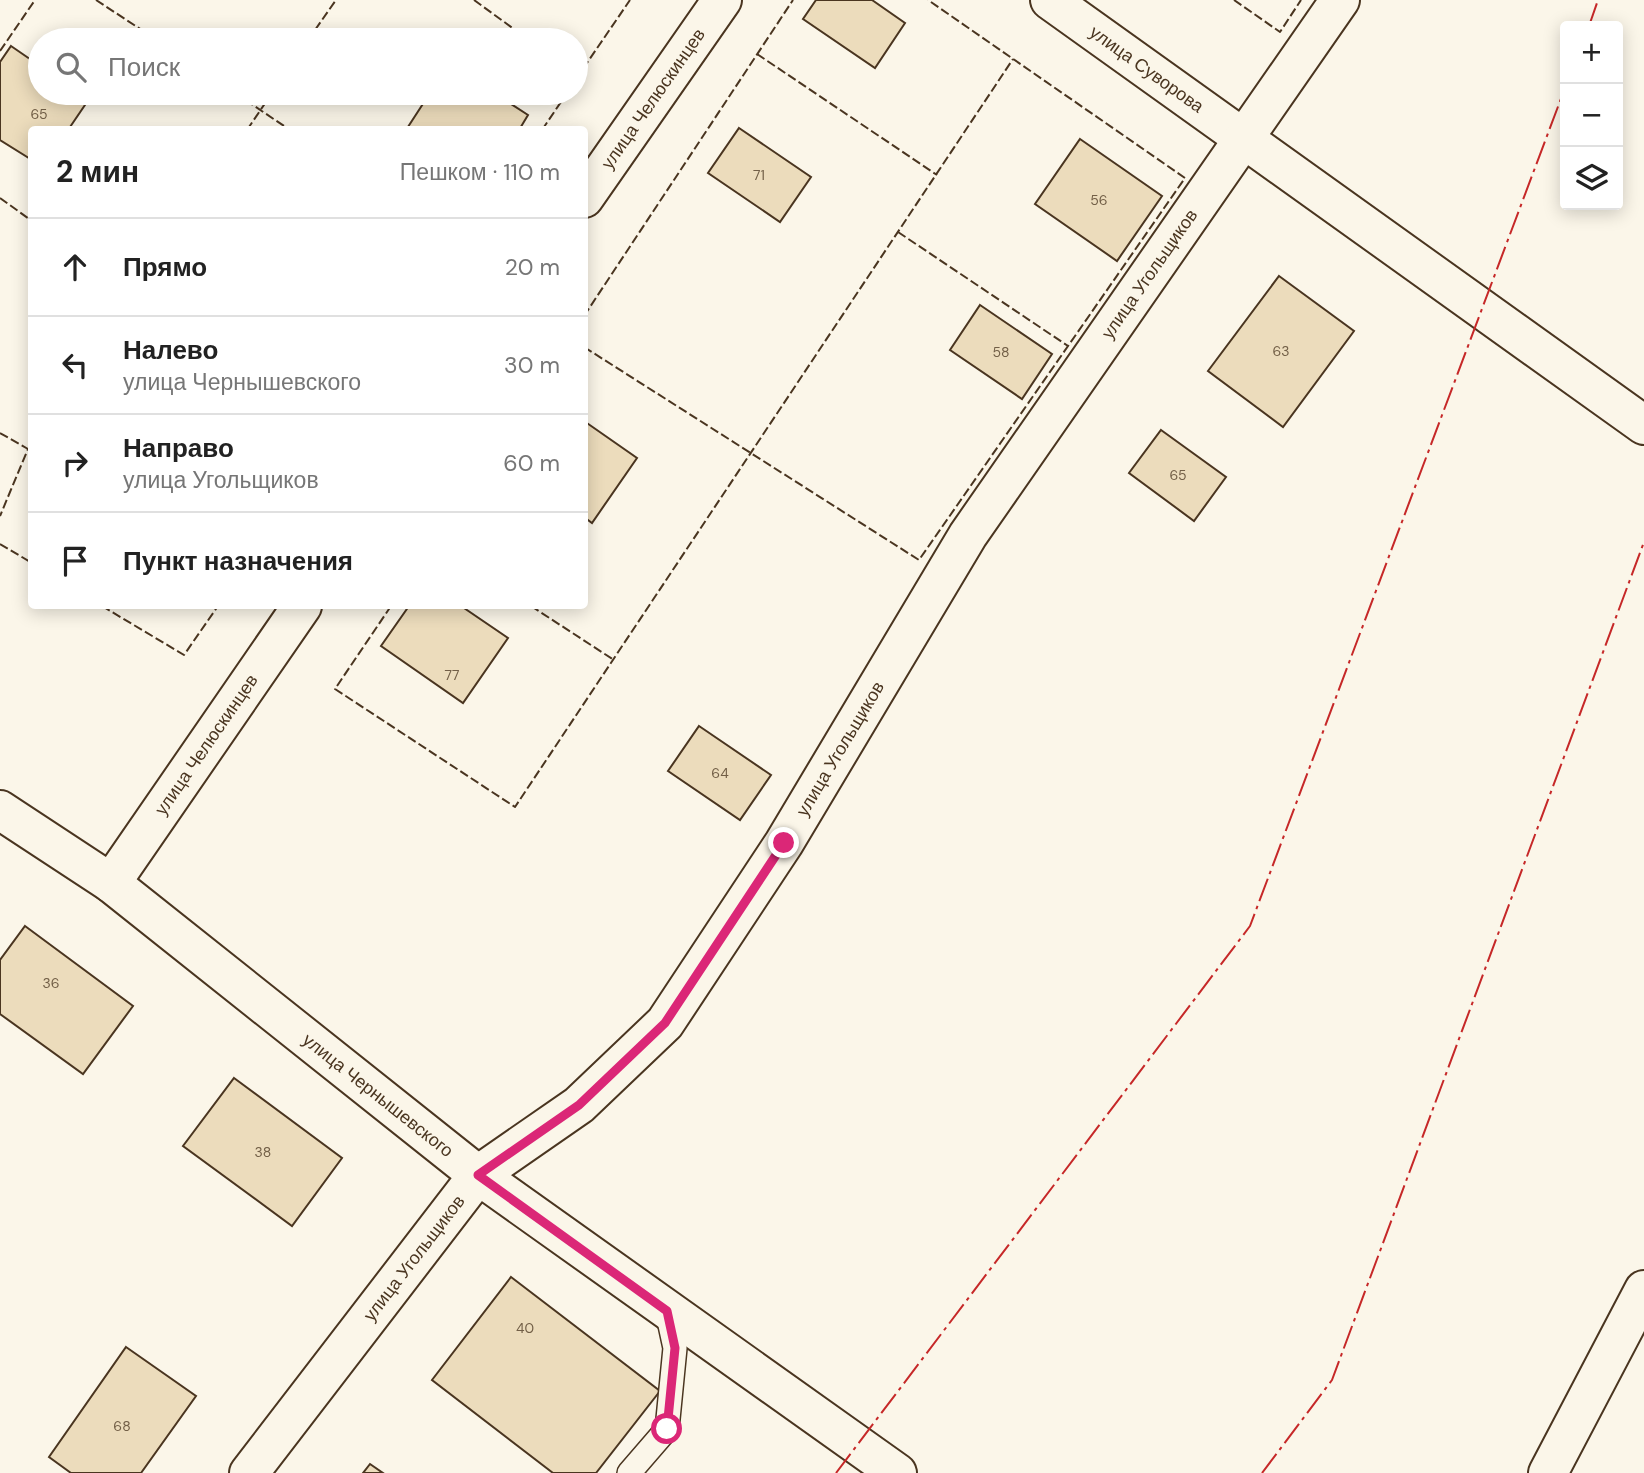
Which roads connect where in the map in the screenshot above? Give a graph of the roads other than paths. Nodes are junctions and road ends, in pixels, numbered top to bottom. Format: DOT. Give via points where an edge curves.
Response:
graph roads {
  1 [pos="722,0"];
  2 [pos="1050,0"];
  3 [pos="1340,0"];
  4 [pos="1243,140"];
  5 [pos="588,192"];
  6 [pos="1644,425"];
  7 [pos="300,609"];
  8 [pos="0,810"];
  9 [pos="111,883"];
  10 [pos="478,1175"];
  11 [pos="1644,1290"];
  12 [pos="667,1311"];
  13 [pos="249,1473"];
  14 [pos="629,1473"];
  15 [pos="897,1473"];
  16 [pos="1548,1473"];
  1 -- 5 [label="street, улица Челюскинцев"];
  2 -- 4 [label="street, улица Суворова"];
  3 -- 4 [label="street, улица Угольщиков"];
  4 -- 6 [label="street, улица Суворова"];
  4 -- 10 [label="street, улица Угольщиков" via="968,535 784,843 665,1023 579,1105"];
  7 -- 9 [label="street, улица Челюскинцев"];
  8 -- 9 [label="street, улица Чернышевского"];
  9 -- 10 [label="street, улица Чернышевского"];
  10 -- 12 [label="street, улица Чернышевского"];
  10 -- 13 [label="street, улица Угольщиков"];
  11 -- 16 [label="street"];
  12 -- 14 [label="lane" via="675,1348 667,1429"];
  12 -- 15 [label="street, улица Чернышевского"];
}
